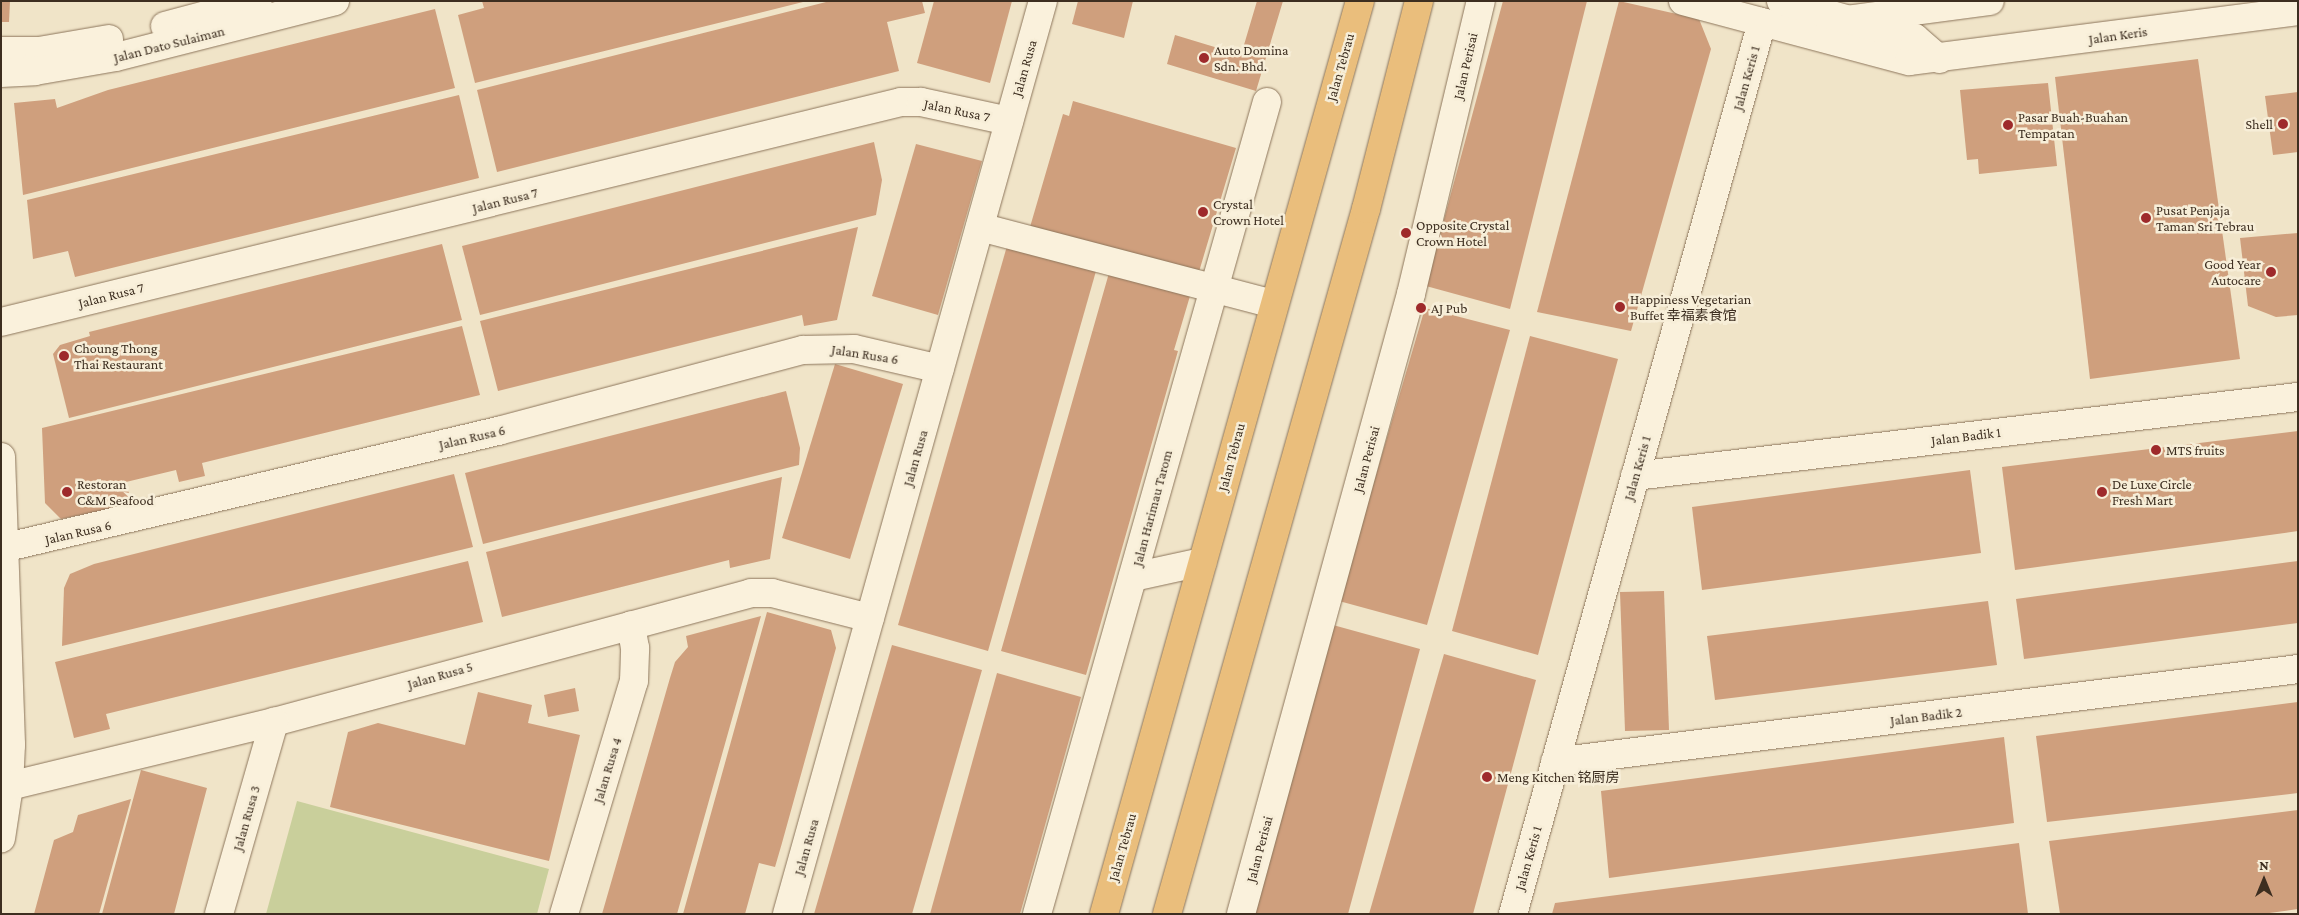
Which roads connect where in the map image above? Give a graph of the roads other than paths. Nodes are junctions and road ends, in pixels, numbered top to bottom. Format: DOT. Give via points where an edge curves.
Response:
graph roads {
  1 [pos="258,1"];
  2 [pos="335,1"];
  3 [pos="1043,1"];
  4 [pos="1360,1"];
  5 [pos="1420,1"];
  6 [pos="1481,1"];
  7 [pos="1684,1"];
  8 [pos="1781,1"];
  9 [pos="1990,1"];
  10 [pos="2298,11"];
  11 [pos="1853,19"];
  12 [pos="1762,22"];
  13 [pos="1,51"];
  14 [pos="1939,58"];
  15 [pos="1,73"];
  16 [pos="1267,102"];
  17 [pos="1009,121"];
  18 [pos="980,227"];
  19 [pos="1213,288"];
  20 [pos="1273,304"];
  21 [pos="1,322"];
  22 [pos="940,369"];
  23 [pos="2298,397"];
  24 [pos="1,457"];
  25 [pos="1635,476"];
  26 [pos="3,548"];
  27 [pos="1202,562"];
  28 [pos="1133,577"];
  29 [pos="870,618"];
  30 [pos="631,625"];
  31 [pos="2298,669"];
  32 [pos="274,722"];
  33 [pos="1555,762"];
  34 [pos="9,786"];
  35 [pos="1,838"];
  36 [pos="219,914"];
  37 [pos="564,914"];
  38 [pos="787,914"];
  39 [pos="1037,914"];
  40 [pos="1104,914"];
  41 [pos="1167,914"];
  42 [pos="1241,914"];
  43 [pos="1513,914"];
  1 -- 13 [label="street, Jalan Dato Sulaiman" via="80,45 39,51"];
  2 -- 15 [label="street, Jalan Dato Sulaiman" via="116,57 35,71"];
  3 -- 17 [label="street, Jalan Rusa"];
  4 -- 20 [label="highway, Jalan Tebrau"];
  5 -- 41 [label="highway" via="1366,209"];
  6 -- 42 [label="street, Jalan Perisai" via="1411,294"];
  7 -- 12 [label="street, Jalan Keris"];
  8 -- 11 [label="street"];
  9 -- 11 [label="street"];
  10 -- 14 [label="street, Jalan Keris"];
  11 -- 14 [label="street" via="1915,38"];
  12 -- 14 [label="street, Jalan Keris" via="1909,61"];
  12 -- 25 [label="street, Jalan Keris 1"];
  16 -- 19 [label="street, Jalan Harimau Tarom"];
  17 -- 18 [label="street, Jalan Rusa"];
  17 -- 21 [label="street, Jalan Rusa 7" via="921,102 900,102"];
  18 -- 19 [label="street"];
  18 -- 22 [label="street, Jalan Rusa"];
  19 -- 20 [label="street"];
  19 -- 28 [label="street, Jalan Harimau Tarom"];
  20 -- 27 [label="highway, Jalan Tebrau"];
  22 -- 26 [label="street, Jalan Rusa 6" via="854,350 803,350 498,431"];
  22 -- 29 [label="street, Jalan Rusa"];
  23 -- 25 [label="street, Jalan Badik 1"];
  24 -- 26 [label="street"];
  25 -- 33 [label="street, Jalan Keris 1"];
  26 -- 34 [label="street"];
  27 -- 28 [label="street"];
  27 -- 40 [label="highway, Jalan Tebrau"];
  28 -- 39 [label="street, Jalan Harimau Tarom"];
  29 -- 30 [label="street, Jalan Rusa 5" via="772,594 751,593"];
  29 -- 38 [label="street, Jalan Rusa"];
  30 -- 32 [label="street, Jalan Rusa 5"];
  30 -- 37 [label="street, Jalan Rusa 4" via="635,648 634,681"];
  31 -- 33 [label="street, Jalan Badik 2"];
  32 -- 34 [label="street, Jalan Rusa 5"];
  32 -- 36 [label="street, Jalan Rusa 3"];
  33 -- 43 [label="street, Jalan Keris 1"];
  34 -- 35 [label="street"];
}
